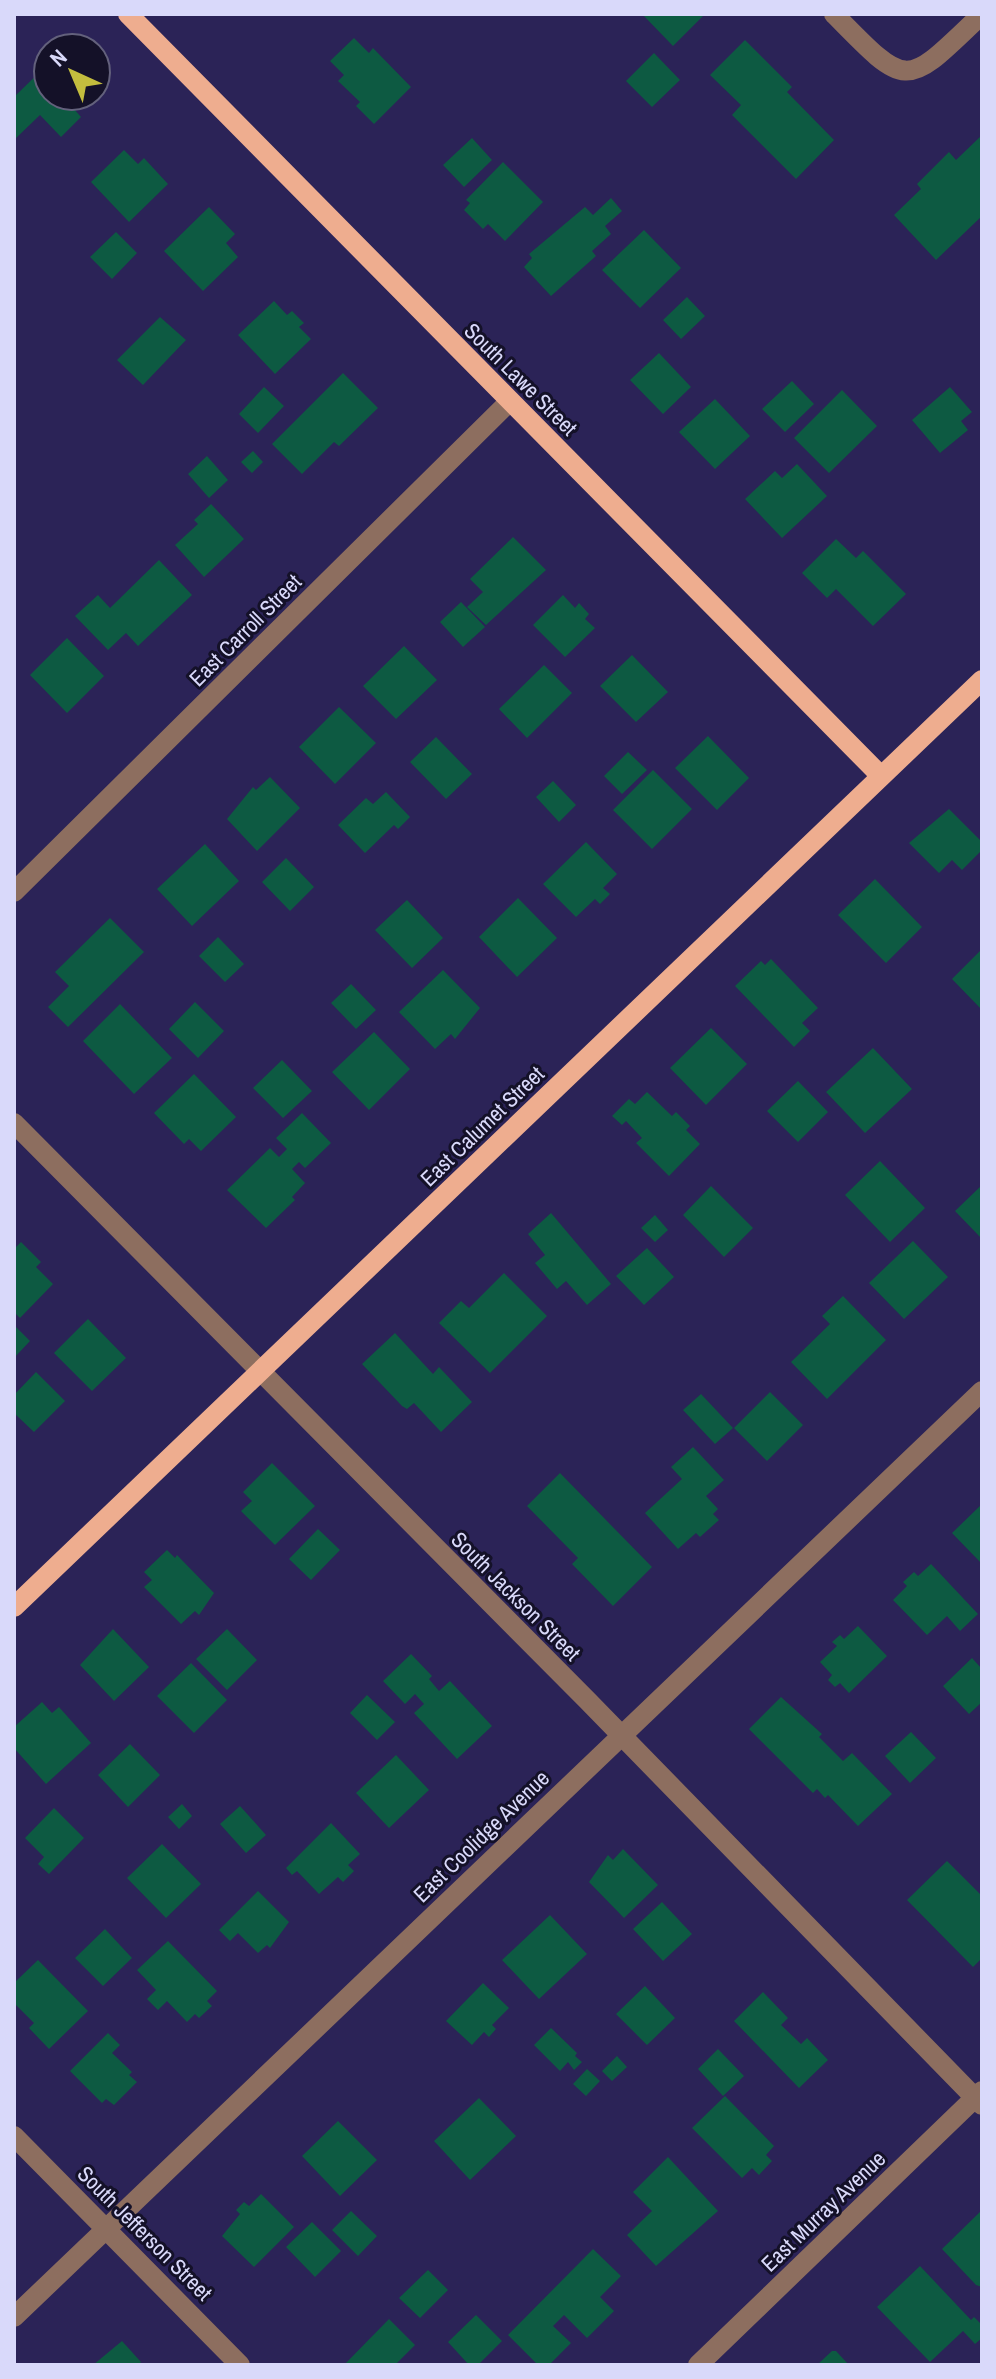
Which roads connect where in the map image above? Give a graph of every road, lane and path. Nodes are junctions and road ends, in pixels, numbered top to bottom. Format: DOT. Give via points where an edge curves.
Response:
graph roads {
  1 [pos="128,14"];
  2 [pos="834,14"];
  3 [pos="982,14"];
  4 [pos="509,402"];
  5 [pos="982,680"];
  6 [pos="881,776"];
  7 [pos="14,892"];
  8 [pos="14,1123"];
  9 [pos="259,1373"];
  10 [pos="982,1391"];
  11 [pos="14,1607"];
  12 [pos="621,1737"];
  13 [pos="980,2098"];
  14 [pos="14,2136"];
  15 [pos="106,2229"];
  16 [pos="14,2317"];
  17 [pos="240,2365"];
  18 [pos="698,2365"];
  1 -- 4 [label="main road, South Lawe Street"];
  2 -- 3 [label="street" via="881,62 906,72 933,61"];
  4 -- 6 [label="main road, South Lawe Street"];
  4 -- 7 [label="street, East Carroll Street"];
  5 -- 6 [label="main road, East Calumet Street"];
  6 -- 9 [label="main road, East Calumet Street"];
  8 -- 9 [label="street, South Jackson Street"];
  9 -- 11 [label="main road, East Calumet Street"];
  9 -- 12 [label="street, South Jackson Street"];
  10 -- 12 [label="street, East Coolidge Avenue"];
  12 -- 13 [label="street, South Jackson Street"];
  12 -- 15 [label="street, East Coolidge Avenue"];
  13 -- 18 [label="street, East Murray Avenue"];
  14 -- 15 [label="street, South Jefferson Street"];
  15 -- 16 [label="street, East Coolidge Avenue"];
  15 -- 17 [label="street, South Jefferson Street"];
}
